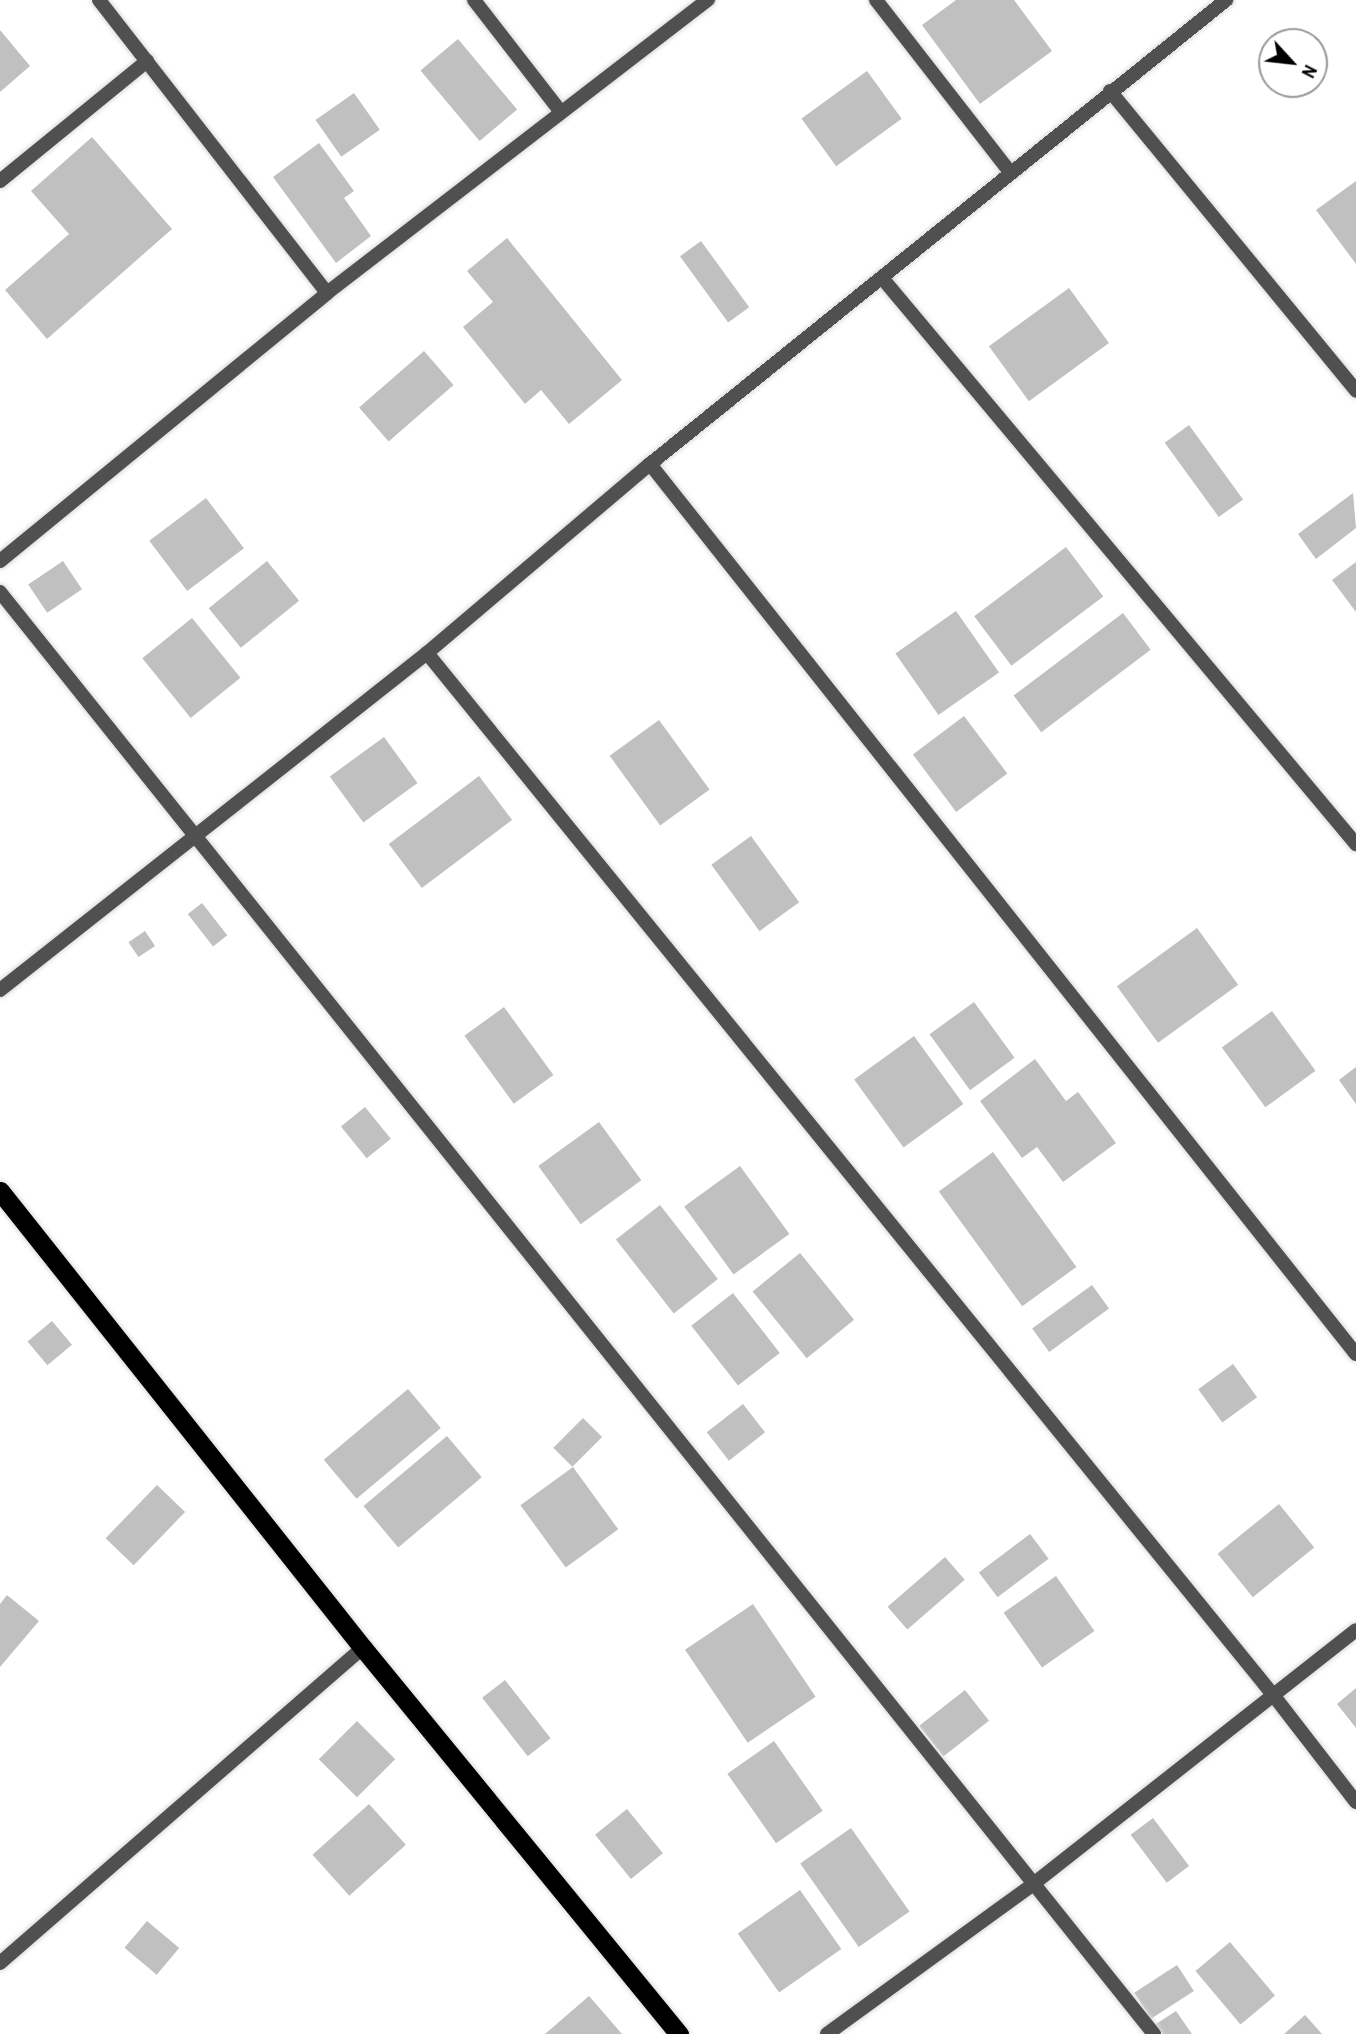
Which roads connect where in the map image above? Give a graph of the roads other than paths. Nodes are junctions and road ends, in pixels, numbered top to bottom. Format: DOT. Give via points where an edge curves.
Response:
graph roads {
  1 [pos="99,0"];
  2 [pos="474,0"];
  3 [pos="708,0"];
  4 [pos="876,0"];
  5 [pos="1226,0"];
  6 [pos="146,61"];
  7 [pos="1110,91"];
  8 [pos="561,113"];
  9 [pos="1010,172"];
  10 [pos="0,181"];
  11 [pos="883,279"];
  12 [pos="327,293"];
  13 [pos="1356,391"];
  14 [pos="650,464"];
  15 [pos="0,561"];
  16 [pos="0,593"];
  17 [pos="427,653"];
  18 [pos="196,835"];
  19 [pos="1356,844"];
  20 [pos="0,990"];
  21 [pos="0,1191"];
  22 [pos="1356,1354"];
  23 [pos="1356,1630"];
  24 [pos="363,1648"];
  25 [pos="1274,1696"];
  26 [pos="1356,1802"];
  27 [pos="1032,1885"];
  28 [pos="0,1963"];
  29 [pos="679,2034"];
  30 [pos="827,2034"];
  31 [pos="1154,2034"];
  1 -- 6 [label="street"];
  2 -- 8 [label="street"];
  3 -- 8 [label="street"];
  4 -- 9 [label="street"];
  5 -- 7 [label="street"];
  6 -- 10 [label="street"];
  6 -- 12 [label="street"];
  7 -- 9 [label="street"];
  7 -- 13 [label="street"];
  8 -- 12 [label="street"];
  9 -- 11 [label="street"];
  11 -- 14 [label="street"];
  11 -- 19 [label="street"];
  12 -- 15 [label="street"];
  14 -- 17 [label="street"];
  14 -- 22 [label="street"];
  16 -- 18 [label="street"];
  17 -- 18 [label="street"];
  17 -- 25 [label="street"];
  18 -- 20 [label="street"];
  18 -- 27 [label="street"];
  21 -- 24 [label="highway"];
  23 -- 25 [label="street"];
  24 -- 28 [label="street"];
  24 -- 29 [label="highway"];
  25 -- 26 [label="street"];
  25 -- 27 [label="street"];
  27 -- 30 [label="street"];
  27 -- 31 [label="street"];
}
